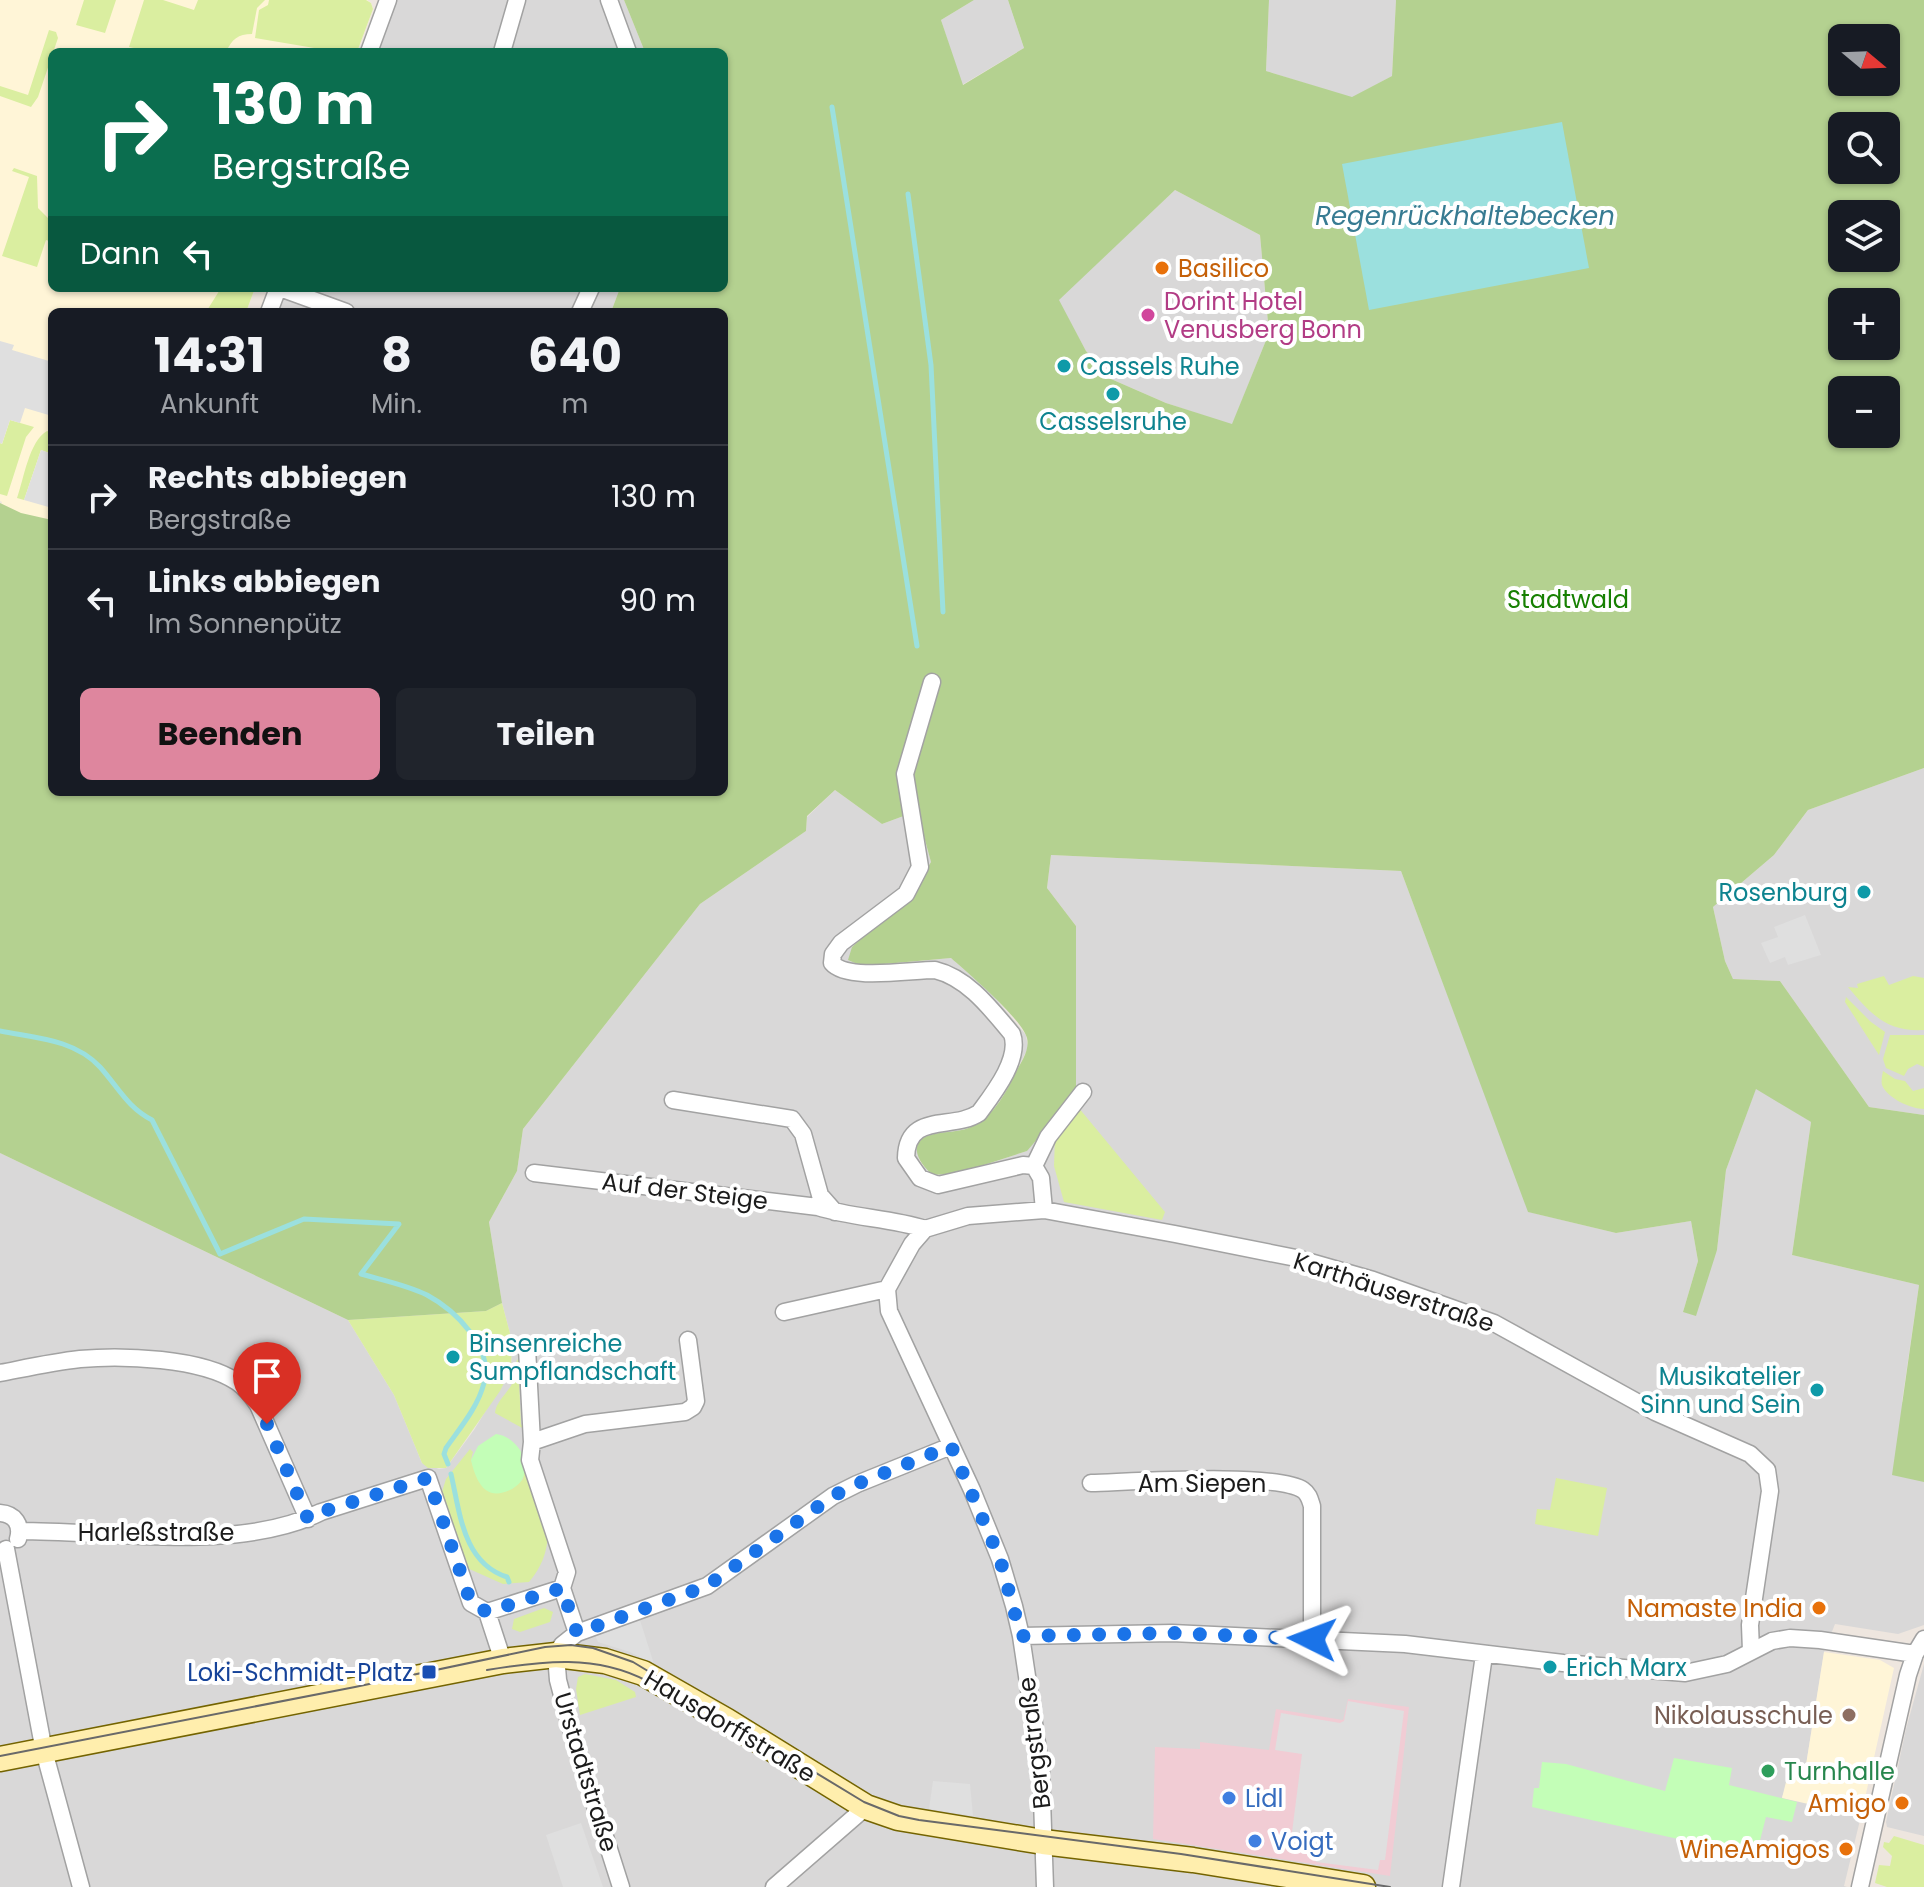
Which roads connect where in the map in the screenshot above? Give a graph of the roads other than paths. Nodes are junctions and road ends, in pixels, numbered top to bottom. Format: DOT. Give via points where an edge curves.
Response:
graph roads {
  1 [pos="388,0"];
  2 [pos="517,0"];
  3 [pos="609,0"];
  4 [pos="370,48"];
  5 [pos="503,48"];
  6 [pos="627,48"];
  7 [pos="290,292"];
  8 [pos="335,308"];
  9 [pos="932,682"];
  10 [pos="1083,1092"];
  11 [pos="673,1100"];
  12 [pos="1034,1166"];
  13 [pos="534,1173"];
  14 [pos="1044,1210"];
  15 [pos="835,1212"];
  16 [pos="925,1229"];
  17 [pos="887,1289"];
  18 [pos="784,1312"];
  19 [pos="688,1340"];
  20 [pos="527,1348"];
  21 [pos="0,1373"];
  22 [pos="532,1443"];
  23 [pos="951,1446"];
  24 [pos="1091,1483"];
  25 [pos="0,1513"];
  26 [pos="308,1519"];
  27 [pos="20,1531"];
  28 [pos="3,1549"];
  29 [pos="562,1588"];
  30 [pos="487,1612"];
  31 [pos="577,1633"];
  32 [pos="1021,1636"];
  33 [pos="1312,1639"];
  34 [pos="1919,1646"];
  35 [pos="1751,1651"];
  36 [pos="556,1655"];
  37 [pos="1484,1655"];
  38 [pos="503,1661"];
  39 [pos="44,1751"];
  40 [pos="0,1759"];
  41 [pos="866,1807"];
  42 [pos="1043,1842"];
  43 [pos="81,1887"];
  44 [pos="621,1887"];
  45 [pos="774,1887"];
  46 [pos="1045,1887"];
  47 [pos="1363,1887"];
  48 [pos="1451,1887"];
  49 [pos="1860,1887"];
  1 -- 4 [label="street"];
  2 -- 5 [label="street"];
  3 -- 6 [label="street"];
  7 -- 8 [label="street"];
  9 -- 12 [label="street" via="905,774 920,867 906,894 841,943 832,963 851,973 947,973 971,990 1015,1041 1007,1067 979,1113 913,1132 906,1158 920,1178 938,1185"];
  10 -- 12 [label="street" via="1048,1137"];
  11 -- 15 [label="street" via="792,1119 803,1134 820,1195"];
  12 -- 14 [label="street" via="1041,1178"];
  13 -- 15 [label="street, Auf der Steige"];
  14 -- 16 [label="street" via="968,1216"];
  14 -- 35 [label="street, Karthäuserstraße" via="1296,1258 1373,1280 1494,1323 1655,1412 1750,1454 1767,1470 1770,1491 1750,1625"];
  15 -- 16 [label="street, Auf der Steige"];
  16 -- 17 [label="street"];
  17 -- 18 [label="street"];
  17 -- 23 [label="street, Bergstraße" via="889,1311"];
  19 -- 22 [label="street" via="693,1407 585,1424"];
  20 -- 22 [label="street"];
  21 -- 26 [label="street" via="113,1358 193,1366 236,1381 258,1405"];
  22 -- 29 [label="street" via="530,1460 567,1572"];
  23 -- 31 [label="street" via="833,1496 707,1586"];
  23 -- 32 [label="street, Bergstraße" via="1000,1559"];
  24 -- 33 [label="street, Am Siepen" via="1260,1480 1302,1489 1312,1506"];
  25 -- 27 [label="street" via="12,1516"];
  26 -- 27 [label="street, Harleßstraße" via="222,1535"];
  26 -- 30 [label="street, Harleßstraße" via="428,1478 471,1603"];
  27 -- 28 [label="street" via="17,1541"];
  28 -- 39 [label="street"];
  29 -- 30 [label="street"];
  29 -- 31 [label="street"];
  30 -- 38 [label="street"];
  31 -- 36 [label="street"];
  32 -- 33 [label="street" via="1172,1633"];
  32 -- 42 [label="street, Bergstraße" via="1039,1757"];
  33 -- 37 [label="street"];
  34 -- 35 [label="street" via="1804,1638 1772,1641"];
  34 -- 49 [label="street"];
  35 -- 37 [label="street" via="1727,1664 1685,1673"];
  36 -- 38 [label="main road, Hausdorffstraße"];
  36 -- 41 [label="main road, Hausdorffstraße" via="605,1661 643,1673"];
  36 -- 44 [label="street, Urstadtstraße" via="569,1723"];
  37 -- 48 [label="street"];
  38 -- 39 [label="main road, Hausdorffstraße"];
  39 -- 40 [label="main road, Hausdorffstraße"];
  39 -- 43 [label="street"];
  41 -- 42 [label="main road, Hausdorffstraße" via="917,1822"];
  41 -- 45 [label="street"];
  42 -- 46 [label="street, Bergstraße"];
  42 -- 47 [label="main road, Hausdorffstraße"];
}
